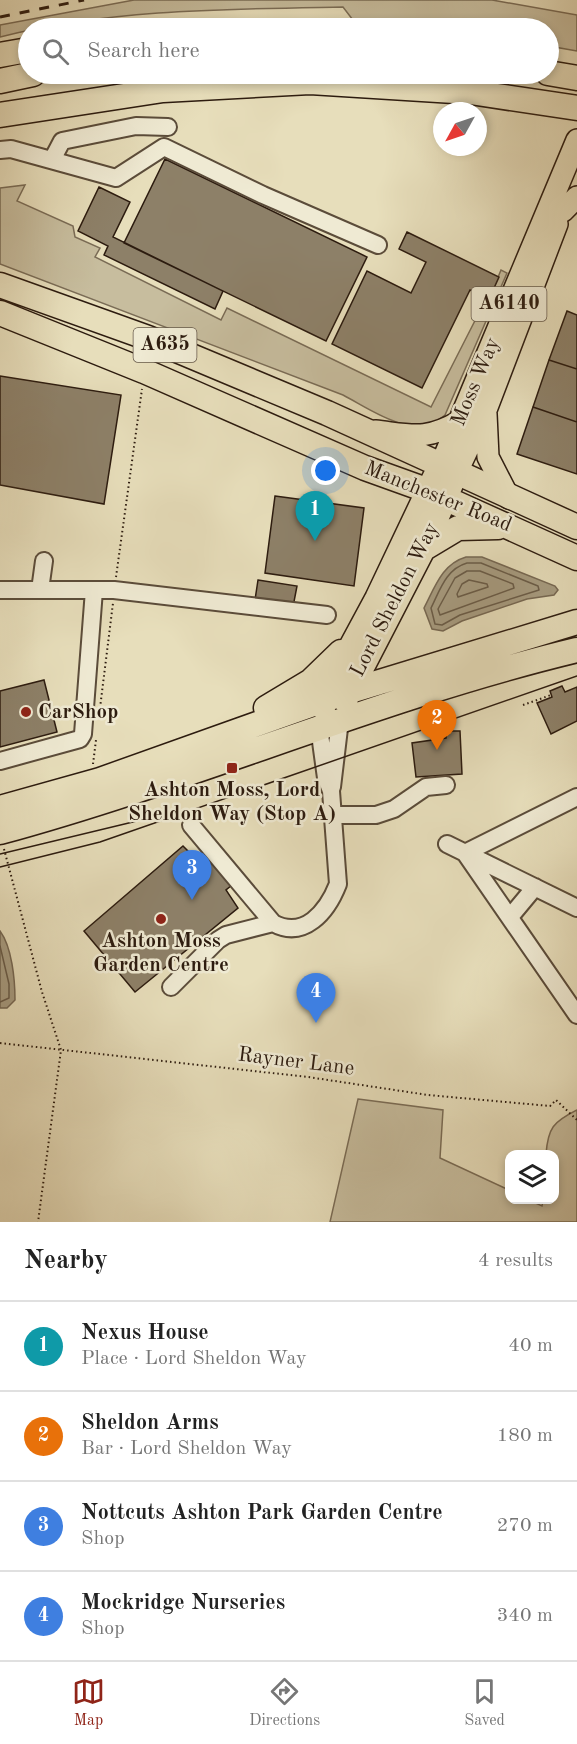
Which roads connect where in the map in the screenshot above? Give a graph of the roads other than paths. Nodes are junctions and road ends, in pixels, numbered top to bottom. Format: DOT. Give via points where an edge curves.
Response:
graph roads {
  1 [pos="18,52"];
  2 [pos="0,55"];
  3 [pos="559,75"];
  4 [pos="18,77"];
  5 [pos="577,78"];
  6 [pos="0,81"];
  7 [pos="273,84"];
  8 [pos="342,84"];
  9 [pos="577,108"];
  10 [pos="0,115"];
  11 [pos="168,127"];
  12 [pos="576,143"];
  13 [pos="0,150"];
  14 [pos="52,160"];
  15 [pos="577,176"];
  16 [pos="570,204"];
  17 [pos="378,245"];
  18 [pos="0,285"];
  19 [pos="0,313"];
  20 [pos="0,326"];
  21 [pos="49,334"];
  22 [pos="486,410"];
  23 [pos="460,421"];
  24 [pos="365,430"];
  25 [pos="448,470"];
  26 [pos="437,495"];
  27 [pos="509,498"];
  28 [pos="513,527"];
  29 [pos="577,527"];
  30 [pos="423,549"];
  31 [pos="577,558"];
  32 [pos="44,561"];
  33 [pos="0,590"];
  34 [pos="40,590"];
  35 [pos="94,590"];
  36 [pos="327,615"];
  37 [pos="577,622"];
  38 [pos="365,639"];
  39 [pos="577,650"];
  40 [pos="399,676"];
  41 [pos="331,710"];
  42 [pos="203,742"];
  43 [pos="0,761"];
  44 [pos="446,785"];
  45 [pos="574,801"];
  46 [pos="0,808"];
  47 [pos="333,815"];
  48 [pos="191,825"];
  49 [pos="2,842"];
  50 [pos="447,844"];
  51 [pos="465,853"];
  52 [pos="535,887"];
  53 [pos="577,908"];
  54 [pos="510,917"];
  55 [pos="273,923"];
  56 [pos="171,987"];
  57 [pos="577,1015"];
  1 -- 2 [label="highway"];
  3 -- 5 [label="highway"];
  4 -- 6 [label="highway"];
  7 -- 10 [label="highway" via="163,90"];
  8 -- 9 [label="highway" via="470,92"];
  11 -- 14 [label="street" via="136,126 62,141"];
  12 -- 23 [label="main road, Moss Way / A6140"];
  13 -- 14 [label="street" via="11,149"];
  14 -- 17 [label="street" via="116,178 164,147"];
  15 -- 16 [label="main road, Moss Way / A6140"];
  16 -- 22 [label="main road, Moss Way / A6140"];
  18 -- 24 [label="highway, Manchester Road / A635" via="148,338"];
  19 -- 21 [label="highway, Manchester Road / A635"];
  20 -- 21 [label="highway"];
  21 -- 26 [label="highway, Manchester Road / A635"];
  22 -- 25 [label="main road, Moss Way / A6140"];
  22 -- 27 [label="main road" via="488,457"];
  23 -- 24 [label="main road" via="424,437"];
  23 -- 25 [label="main road, Moss Way / A6140"];
  24 -- 25 [label="highway, Manchester Road / A635"];
  25 -- 26 [label="highway, Moss Way / A6140"];
  25 -- 27 [label="highway, Manchester Road / A635"];
  26 -- 28 [label="highway, Manchester Road / A635"];
  26 -- 30 [label="highway, Lord Sheldon Way / A6140"];
  26 -- 38 [label="highway, Lord Sheldon Way / A6140"];
  27 -- 29 [label="highway, Manchester Road / A635"];
  28 -- 30 [label="highway" via="458,528"];
  28 -- 31 [label="highway, Manchester Road / A635"];
  30 -- 38 [label="highway, Lord Sheldon Way / A6140"];
  32 -- 34 [label="street"];
  33 -- 34 [label="street"];
  34 -- 35 [label="street"];
  35 -- 36 [label="street"];
  35 -- 43 [label="street" via="83,734 80,739"];
  37 -- 40 [label="highway, Lord Sheldon Way"];
  38 -- 40 [label="highway" via="381,665"];
  38 -- 41 [label="highway, Lord Sheldon Way / A6140"];
  38 -- 42 [label="highway" via="287,697"];
  39 -- 41 [label="highway, Lord Sheldon Way"];
  40 -- 41 [label="highway, Lord Sheldon Way"];
  41 -- 42 [label="highway, Lord Sheldon Way"];
  41 -- 47 [label="street" via="325,774"];
  41 -- 49 [label="highway, Lord Sheldon Way" via="205,768"];
  42 -- 46 [label="highway, Lord Sheldon Way" via="100,780"];
  44 -- 47 [label="street" via="426,787 394,809 376,815"];
  45 -- 51 [label="street"];
  47 -- 55 [label="street" via="338,884 333,896 307,926 284,929"];
  48 -- 55 [label="street"];
  50 -- 51 [label="street"];
  51 -- 52 [label="street"];
  51 -- 54 [label="street"];
  52 -- 53 [label="street"];
  52 -- 54 [label="street"];
  54 -- 57 [label="street"];
  55 -- 56 [label="street" via="218,940"];
}
